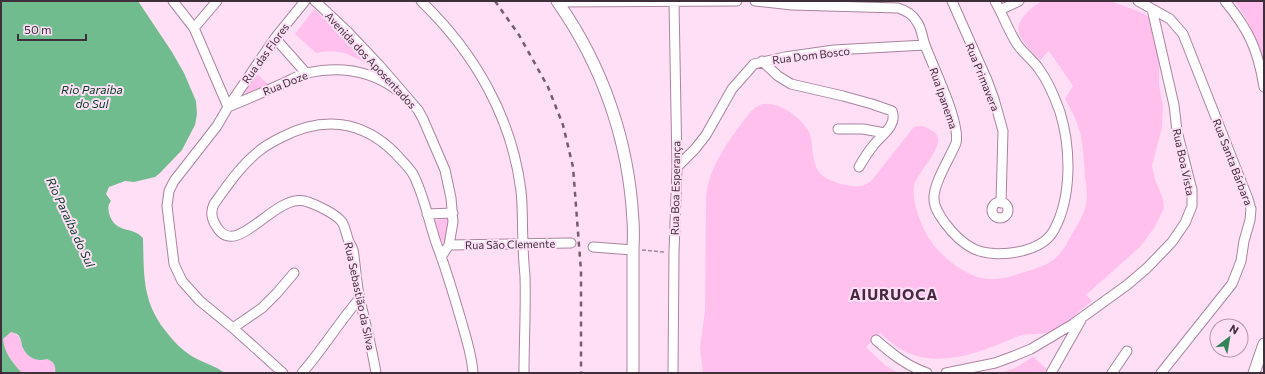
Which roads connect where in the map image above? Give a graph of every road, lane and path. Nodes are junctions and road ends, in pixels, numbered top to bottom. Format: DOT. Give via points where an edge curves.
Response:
graph roads {
  1 [pos="173,1"];
  2 [pos="216,1"];
  3 [pos="305,1"];
  4 [pos="315,1"];
  5 [pos="421,1"];
  6 [pos="737,1"];
  7 [pos="755,1"];
  8 [pos="952,1"];
  9 [pos="995,1"];
  10 [pos="1019,1"];
  11 [pos="1138,1"];
  12 [pos="1225,1"];
  13 [pos="558,2"];
  14 [pos="674,2"];
  15 [pos="1152,9"];
  16 [pos="1000,10"];
  17 [pos="194,28"];
  18 [pos="275,38"];
  19 [pos="925,45"];
  20 [pos="762,61"];
  21 [pos="306,73"];
  22 [pos="1264,87"];
  23 [pos="409,99"];
  24 [pos="228,107"];
  25 [pos="838,129"];
  26 [pos="886,133"];
  27 [pos="677,167"];
  28 [pos="859,167"];
  29 [pos="1001,203"];
  30 [pos="453,213"];
  31 [pos="427,214"];
  32 [pos="523,243"];
  33 [pos="571,243"];
  34 [pos="449,245"];
  35 [pos="593,247"];
  36 [pos="633,250"];
  37 [pos="674,252"];
  38 [pos="441,257"];
  39 [pos="294,273"];
  40 [pos="360,298"];
  41 [pos="1082,318"];
  42 [pos="233,328"];
  43 [pos="876,340"];
  44 [pos="1264,344"];
  45 [pos="1127,351"];
  46 [pos="283,373"];
  47 [pos="302,373"];
  48 [pos="376,373"];
  49 [pos="473,373"];
  50 [pos="524,373"];
  51 [pos="633,373"];
  52 [pos="673,373"];
  53 [pos="926,373"];
  54 [pos="946,373"];
  55 [pos="1051,373"];
  56 [pos="1112,373"];
  57 [pos="1161,373"];
  58 [pos="1254,373"];
  1 -- 17 [label="street"];
  2 -- 17 [label="street"];
  3 -- 18 [label="street, Rua das Flores"];
  4 -- 23 [label="street, Avenida dos Aposentados" via="348,32"];
  5 -- 32 [label="street" via="470,57 505,125 521,191"];
  6 -- 14 [label="street"];
  7 -- 19 [label="street, Rua Ipanema" via="903,9 917,22"];
  8 -- 29 [label="street, Rua Primavera" via="987,80 1003,131"];
  9 -- 16 [label="street, Rua Ipanema"];
  10 -- 16 [label="street"];
  11 -- 15 [label="street, Rua Santa Bárbara"];
  12 -- 22 [label="street" via="1248,33 1256,52"];
  13 -- 14 [label="street"];
  13 -- 36 [label="street" via="602,79 618,128 630,190"];
  14 -- 27 [label="street, Rua Boa Esperança"];
  15 -- 41 [label="street, Rua Boa Vista" via="1190,180 1192,206 1180,231 1147,268"];
  15 -- 57 [label="street, Rua Santa Bárbara" via="1170,19 1183,34 1251,209 1241,261 1232,284"];
  16 -- 19 [label="street, Rua Ipanema" via="1012,36 1039,68 1052,93 1066,140 1067,168 1062,211 1054,231 1042,243 1016,252 994,254 976,249 952,233 939,214 934,203 934,193 957,137 949,106"];
  17 -- 24 [label="street"];
  18 -- 21 [label="street"];
  18 -- 24 [label="street, Rua das Flores"];
  19 -- 20 [label="street, Rua Dom Bosco" via="834,50"];
  20 -- 26 [label="street" via="778,76 792,84 891,110 893,120"];
  20 -- 27 [label="street, Rua Dom Bosco" via="754,64 738,82 706,135"];
  21 -- 23 [label="street, Rua Doze" via="339,69 360,72 384,82"];
  21 -- 24 [label="street, Rua Doze"];
  23 -- 30 [label="street, Avenida dos Aposentados" via="423,119 440,158 449,183"];
  24 -- 42 [label="street, Rua das Flores" via="217,126 174,181 167,201 174,264 180,276 200,301"];
  25 -- 26 [label="street" via="863,129"];
  26 -- 28 [label="street" via="875,143"];
  27 -- 37 [label="street, Rua Boa Esperança"];
  30 -- 31 [label="street"];
  30 -- 34 [label="street, Avenida dos Aposentados"];
  31 -- 38 [label="street, Rua Sebastião da Silva"];
  31 -- 40 [label="street, Rua Sebastião da Silva" via="413,174 392,150 363,131 334,124 320,124 299,130 260,150 248,161 214,204 212,214 218,230 231,237 238,236 284,204 295,200 306,201 340,219 352,249"];
  32 -- 33 [label="street, Rua São Clemente"];
  32 -- 34 [label="street, Rua São Clemente"];
  32 -- 50 [label="street"];
  34 -- 38 [label="street, Avenida dos Aposentados"];
  35 -- 36 [label="street"];
  36 -- 37 [label="path"];
  36 -- 51 [label="street"];
  37 -- 52 [label="street, Rua Boa Esperança"];
  38 -- 49 [label="street" via="470,352"];
  39 -- 42 [label="street" via="262,308"];
  40 -- 47 [label="street" via="344,315 324,347"];
  40 -- 48 [label="street, Rua Sebastião da Silva"];
  41 -- 54 [label="street, Rua Boa Vista" via="1031,349 995,362"];
  41 -- 55 [label="street"];
  42 -- 46 [label="street, Rua das Flores"];
  43 -- 53 [label="street" via="900,360"];
  44 -- 58 [label="street"];
  45 -- 56 [label="street"];
}
